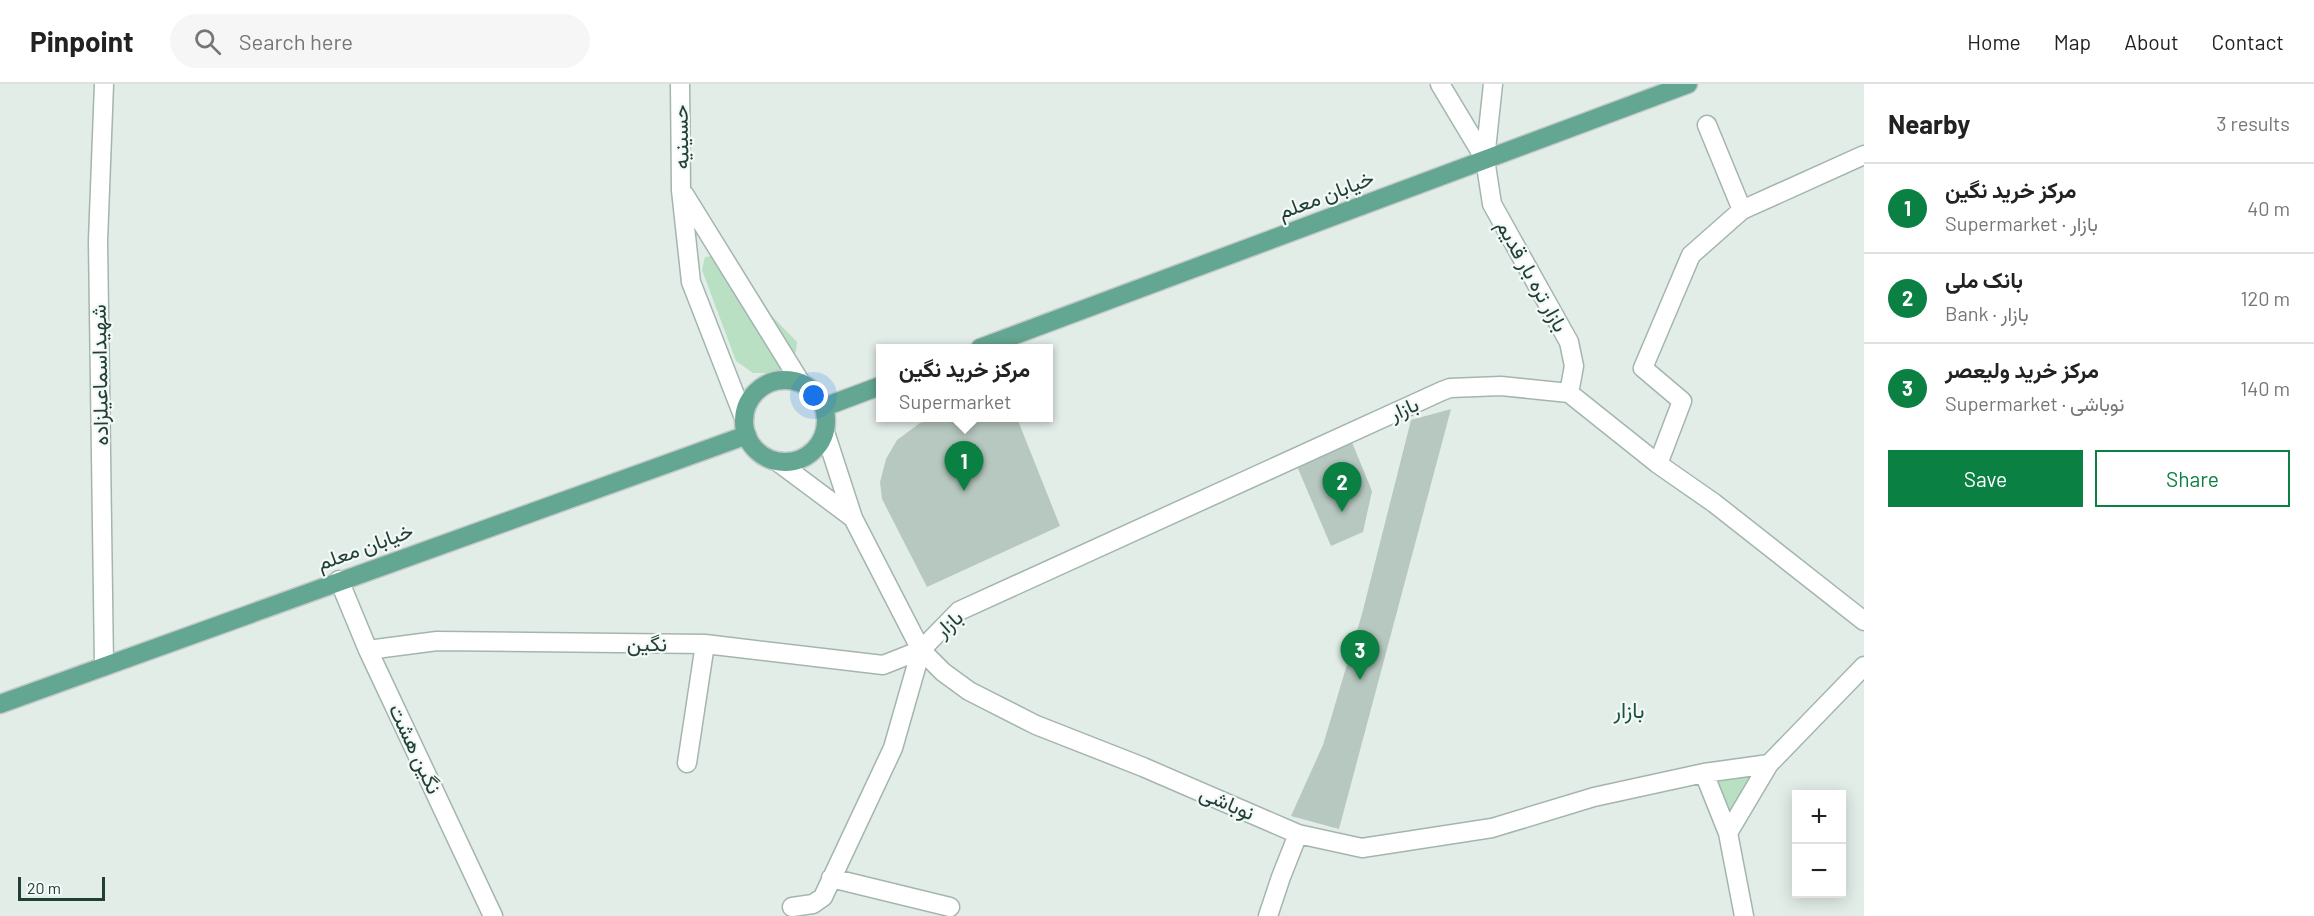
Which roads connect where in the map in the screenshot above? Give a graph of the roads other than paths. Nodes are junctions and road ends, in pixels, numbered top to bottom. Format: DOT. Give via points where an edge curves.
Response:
graph roads {
  1 [pos="104,84"];
  2 [pos="680,84"];
  3 [pos="1440,84"];
  4 [pos="1493,84"];
  5 [pos="1688,84"];
  6 [pos="1707,125"];
  7 [pos="1864,155"];
  8 [pos="1485,159"];
  9 [pos="681,190"];
  10 [pos="1742,210"];
  11 [pos="991,344"];
  12 [pos="801,383"];
  13 [pos="876,388"];
  14 [pos="1569,393"];
  15 [pos="824,407"];
  16 [pos="746,427"];
  17 [pos="825,432"];
  18 [pos="778,462"];
  19 [pos="1658,464"];
  20 [pos="853,518"];
  21 [pos="339,580"];
  22 [pos="1864,621"];
  23 [pos="705,644"];
  24 [pos="368,650"];
  25 [pos="921,650"];
  26 [pos="104,666"];
  27 [pos="1864,666"];
  28 [pos="0,704"];
  29 [pos="687,763"];
  30 [pos="1769,764"];
  31 [pos="1704,773"];
  32 [pos="1728,833"];
  33 [pos="1298,834"];
  34 [pos="831,879"];
  35 [pos="792,907"];
  36 [pos="950,907"];
  37 [pos="493,916"];
  38 [pos="1268,916"];
  39 [pos="1743,916"];
  1 -- 26 [label="street, شهیداسماعیلزاده" via="98,241"];
  2 -- 9 [label="street, حسینیه"];
  3 -- 8 [label="street"];
  4 -- 8 [label="street"];
  5 -- 8 [label="main road, خیابان معلم"];
  6 -- 10 [label="street"];
  7 -- 10 [label="street"];
  8 -- 11 [label="main road, خیابان معلم"];
  8 -- 14 [label="street, بازار تره بار قدیم" via="1492,204 1569,342 1574,366"];
  9 -- 12 [label="street"];
  9 -- 16 [label="street, حسینیه" via="691,282"];
  10 -- 19 [label="street" via="1691,255 1643,368 1682,401"];
  12 -- 15 [label="main road" via="815,392"];
  12 -- 16 [label="main road" via="784,380 760,388 749,402"];
  13 -- 15 [label="main road"];
  14 -- 19 [label="street"];
  14 -- 25 [label="street, بازار" via="1501,386 1450,388 959,611"];
  15 -- 17 [label="main road"];
  16 -- 18 [label="main road" via="756,450"];
  16 -- 21 [label="main road, خیابان معلم"];
  17 -- 18 [label="main road" via="811,453 796,461"];
  17 -- 20 [label="street, نوباشی"];
  18 -- 20 [label="street"];
  19 -- 22 [label="street"];
  20 -- 25 [label="street, نوباشی"];
  21 -- 24 [label="street, نگین هشت"];
  21 -- 26 [label="main road, خیابان معلم"];
  23 -- 24 [label="street, نگین" via="437,640"];
  23 -- 25 [label="street, نگین" via="883,665"];
  23 -- 29 [label="street"];
  24 -- 37 [label="street, نگین هشت"];
  25 -- 33 [label="street, نوباشی" via="969,691 1036,725"];
  25 -- 34 [label="street" via="892,748"];
  26 -- 28 [label="main road, خیابان معلم"];
  27 -- 30 [label="street"];
  30 -- 31 [label="street, نوباشی"];
  30 -- 32 [label="street"];
  31 -- 32 [label="street"];
  31 -- 33 [label="street, نوباشی" via="1594,797 1492,828 1362,848"];
  32 -- 39 [label="street"];
  33 -- 38 [label="street"];
  34 -- 35 [label="street" via="818,902"];
  34 -- 36 [label="street"];
}
